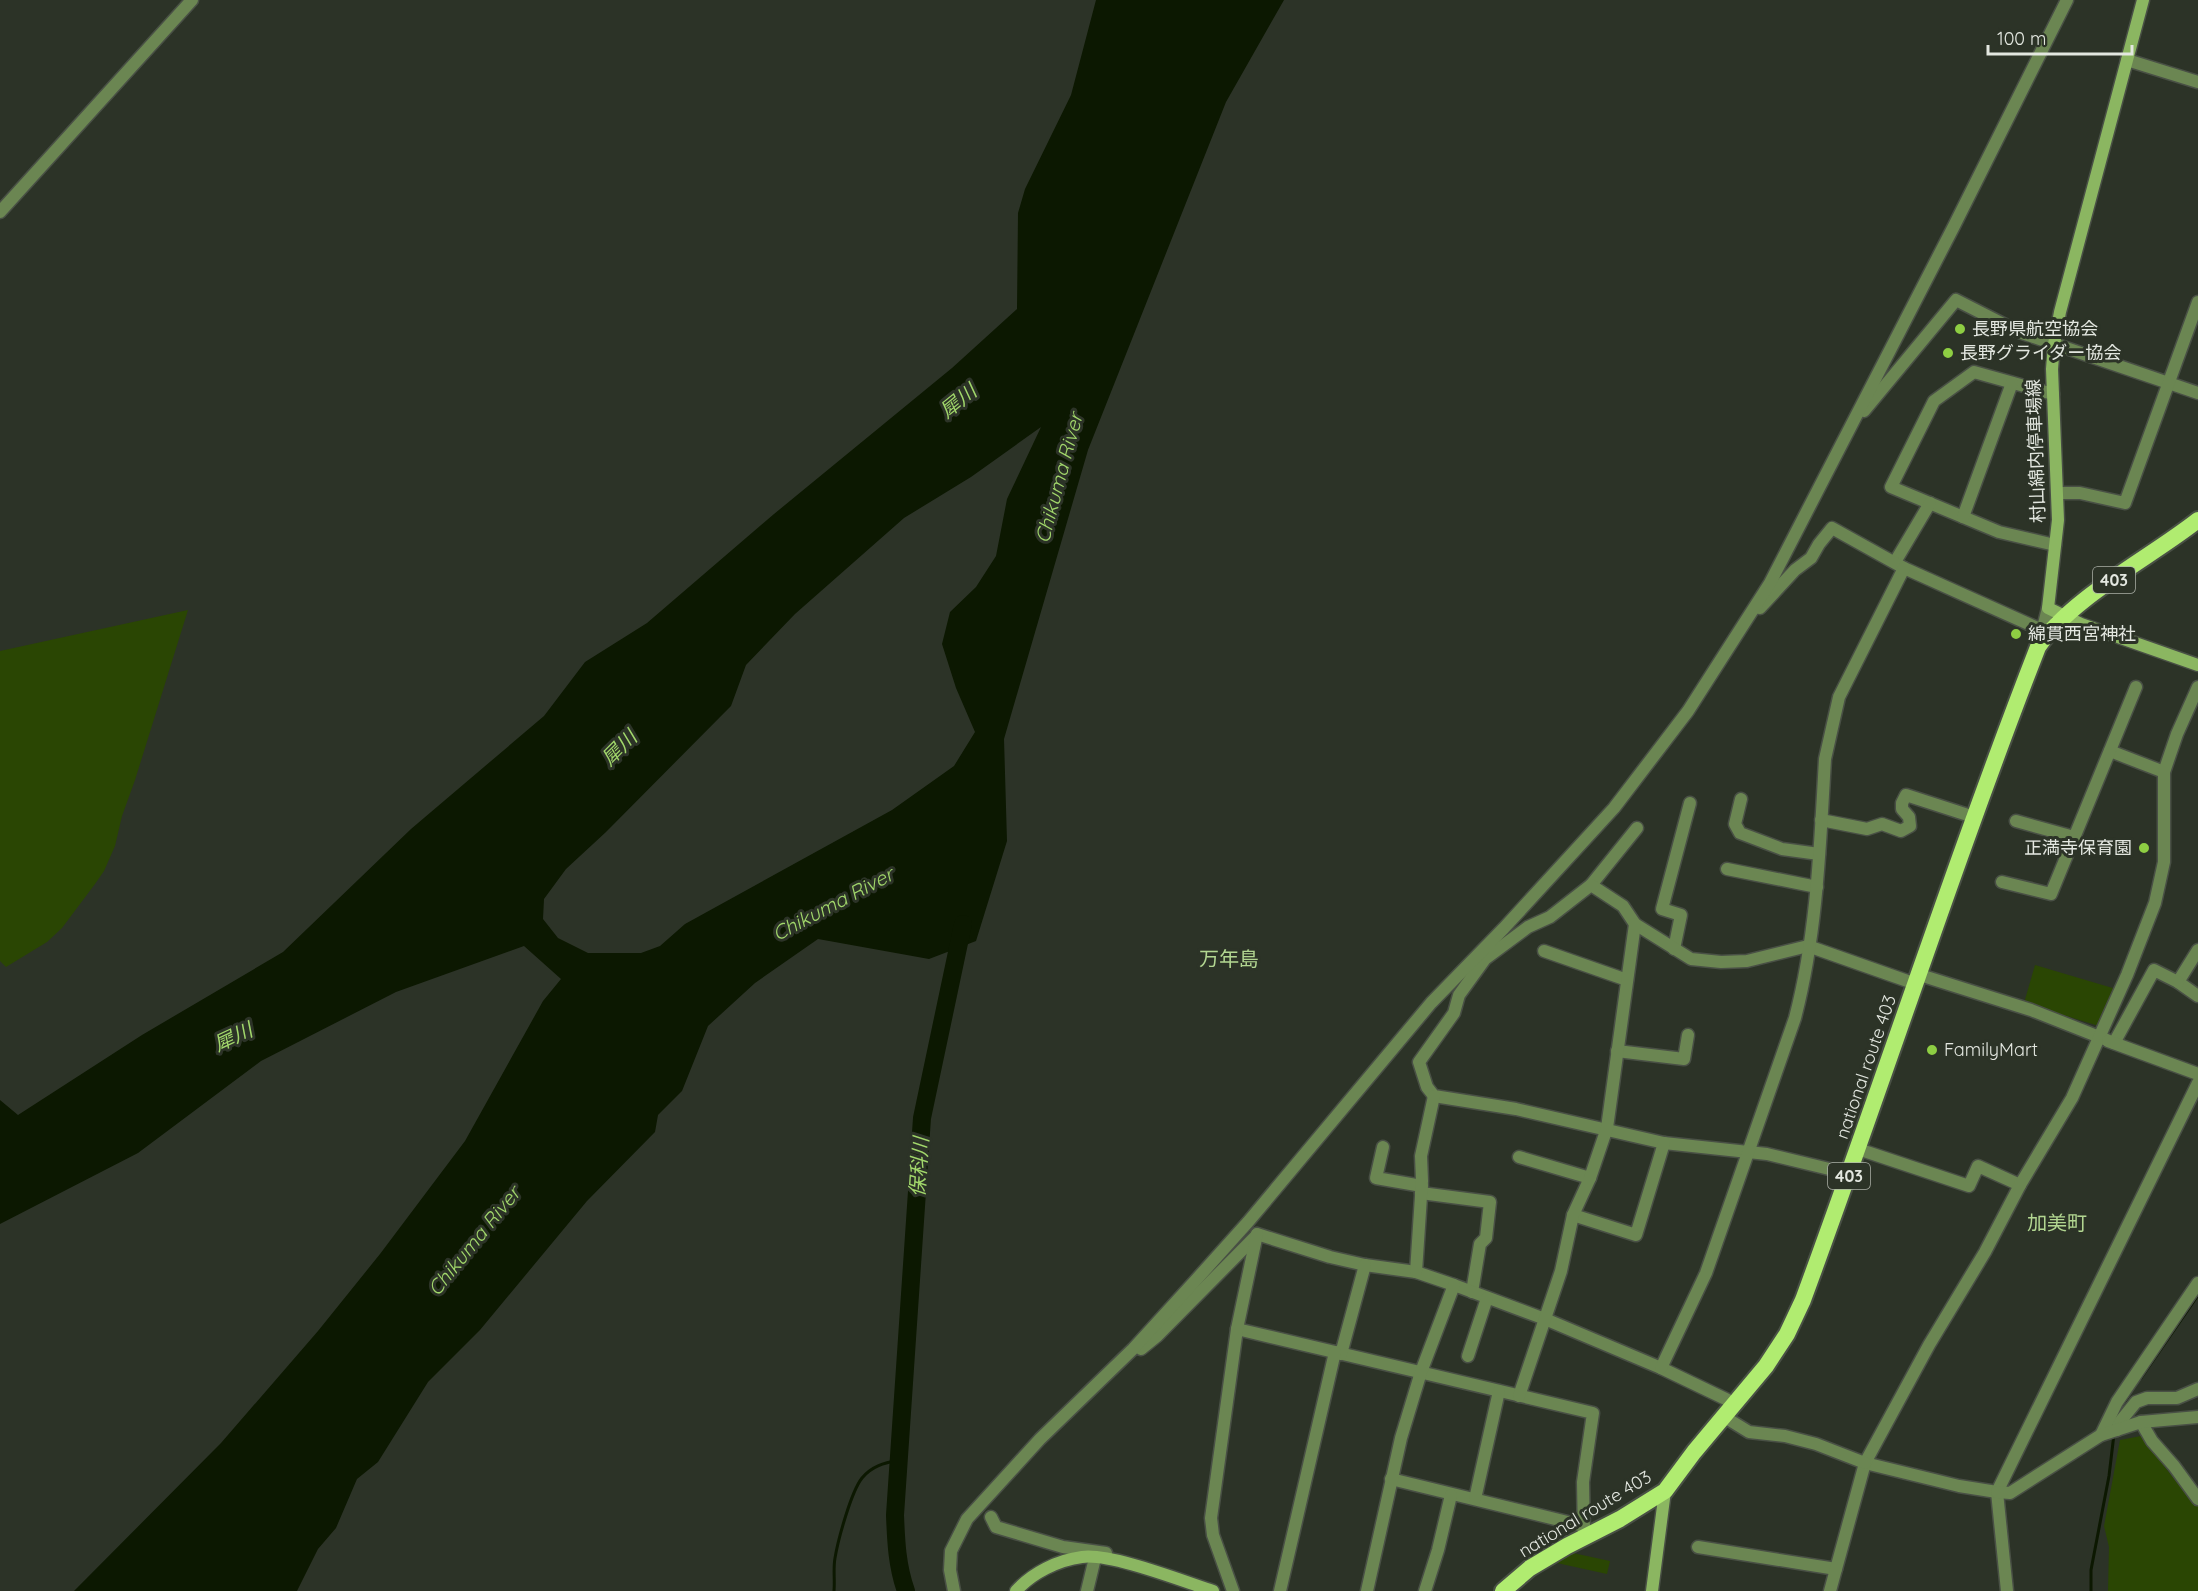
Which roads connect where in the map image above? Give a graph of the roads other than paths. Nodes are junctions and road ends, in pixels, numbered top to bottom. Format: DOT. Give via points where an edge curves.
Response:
graph roads {
  1 [pos="192,0"];
  2 [pos="2067,0"];
  3 [pos="2143,0"];
  4 [pos="2127,60"];
  5 [pos="2198,82"];
  6 [pos="0,212"];
  7 [pos="2198,302"];
  8 [pos="2054,344"];
  9 [pos="2012,383"];
  10 [pos="2169,383"];
  11 [pos="2198,393"];
  12 [pos="2054,394"];
  13 [pos="1849,430"];
  14 [pos="2058,493"];
  15 [pos="1930,504"];
  16 [pos="1963,517"];
  17 [pos="2198,520"];
  18 [pos="2055,545"];
  19 [pos="1900,565"];
  20 [pos="1756,607"];
  21 [pos="2048,608"];
  22 [pos="2066,616"];
  23 [pos="2042,630"];
  24 [pos="2038,647"];
  25 [pos="2198,665"];
  26 [pos="2136,687"];
  27 [pos="2198,687"];
  28 [pos="2110,751"];
  29 [pos="2164,772"];
  30 [pos="1741,799"];
  31 [pos="1690,802"];
  32 [pos="1974,817"];
  33 [pos="1821,820"];
  34 [pos="2016,821"];
  35 [pos="1637,828"];
  36 [pos="2074,837"];
  37 [pos="1819,854"];
  38 [pos="1728,869"];
  39 [pos="2002,882"];
  40 [pos="1591,885"];
  41 [pos="1817,887"];
  42 [pos="1635,924"];
  43 [pos="1808,946"];
  44 [pos="1674,949"];
  45 [pos="2198,950"];
  46 [pos="1544,951"];
  47 [pos="1482,956"];
  48 [pos="1918,979"];
  49 [pos="1627,980"];
  50 [pos="2178,982"];
  51 [pos="2198,996"];
  52 [pos="1688,1035"];
  53 [pos="2108,1041"];
  54 [pos="1617,1052"];
  55 [pos="2198,1074"];
  56 [pos="2198,1083"];
  57 [pos="1434,1096"];
  58 [pos="1607,1128"];
  59 [pos="1664,1143"];
  60 [pos="1383,1148"];
  61 [pos="1858,1149"];
  62 [pos="1749,1151"];
  63 [pos="1519,1157"];
  64 [pos="1850,1174"];
  65 [pos="1590,1178"];
  66 [pos="2020,1185"];
  67 [pos="1422,1190"];
  68 [pos="1573,1215"];
  69 [pos="1257,1234"];
  70 [pos="1365,1265"];
  71 [pos="1416,1272"];
  72 [pos="2198,1283"];
  73 [pos="1454,1286"];
  74 [pos="1472,1292"];
  75 [pos="1487,1298"];
  76 [pos="1545,1319"];
  77 [pos="1237,1329"];
  78 [pos="1133,1349"];
  79 [pos="1338,1353"];
  80 [pos="1468,1356"];
  81 [pos="1661,1368"];
  82 [pos="1421,1372"];
  83 [pos="2198,1389"];
  84 [pos="1499,1391"];
  85 [pos="1520,1396"];
  86 [pos="1734,1403"];
  87 [pos="1723,1416"];
  88 [pos="2198,1417"];
  89 [pos="2141,1422"];
  90 [pos="2117,1430"];
  91 [pos="2101,1435"];
  92 [pos="1864,1463"];
  93 [pos="1391,1479"];
  94 [pos="1665,1491"];
  95 [pos="1997,1492"];
  96 [pos="1451,1494"];
  97 [pos="1475,1499"];
  98 [pos="2198,1499"];
  99 [pos="991,1517"];
  100 [pos="1584,1532"];
  101 [pos="1698,1547"];
  102 [pos="1095,1558"];
  103 [pos="1127,1564"];
  104 [pos="1836,1569"];
  105 [pos="954,1591"];
  106 [pos="1016,1591"];
  107 [pos="1087,1591"];
  108 [pos="1213,1591"];
  109 [pos="1233,1591"];
  110 [pos="1280,1591"];
  111 [pos="1367,1591"];
  112 [pos="1425,1591"];
  113 [pos="1503,1591"];
  114 [pos="1652,1591"];
  115 [pos="1830,1591"];
  116 [pos="2007,1591"];
  1 -- 6 [label="street"];
  2 -- 13 [label="street"];
  3 -- 4 [label="main road, 村山綿内停車場線"];
  4 -- 5 [label="street"];
  4 -- 8 [label="main road, 村山綿内停車場線"];
  7 -- 10 [label="street"];
  8 -- 10 [label="street"];
  8 -- 12 [label="main road, 村山綿内停車場線"];
  8 -- 13 [label="street" via="2019,332 1956,300"];
  9 -- 12 [label="street"];
  9 -- 15 [label="street" via="1974,372 1934,401 1891,488"];
  9 -- 16 [label="street"];
  10 -- 11 [label="street"];
  10 -- 14 [label="street" via="2125,503 2080,493"];
  12 -- 14 [label="main road, 村山綿内停車場線"];
  13 -- 20 [label="street"];
  14 -- 18 [label="main road, 村山綿内停車場線"];
  15 -- 16 [label="street"];
  15 -- 19 [label="street"];
  16 -- 18 [label="street" via="1999,532"];
  17 -- 22 [label="highway, 403"];
  18 -- 21 [label="main road, 村山綿内停車場線"];
  19 -- 20 [label="street" via="1832,528 1811,558 1761,608"];
  19 -- 23 [label="street"];
  19 -- 33 [label="street" via="1839,697 1824,759"];
  20 -- 47 [label="street" via="1688,711 1621,800"];
  21 -- 22 [label="main road"];
  21 -- 23 [label="street"];
  22 -- 24 [label="highway, 403"];
  22 -- 25 [label="main road"];
  23 -- 24 [label="street"];
  24 -- 32 [label="highway, national route 403 / 403"];
  26 -- 28 [label="street"];
  27 -- 29 [label="street"];
  28 -- 29 [label="street"];
  28 -- 36 [label="street"];
  29 -- 53 [label="street" via="2164,862 2155,903"];
  30 -- 37 [label="street" via="1735,824 1740,833 1782,849"];
  31 -- 44 [label="street" via="1662,909 1681,915"];
  32 -- 33 [label="street" via="1906,795 1902,809 1910,826 1901,831 1882,824 1867,829"];
  32 -- 48 [label="highway, national route 403 / 403"];
  33 -- 37 [label="street"];
  34 -- 36 [label="street"];
  35 -- 40 [label="street"];
  36 -- 39 [label="street" via="2051,894"];
  37 -- 41 [label="street"];
  38 -- 41 [label="street"];
  40 -- 42 [label="street" via="1623,906"];
  40 -- 47 [label="street" via="1550,917"];
  41 -- 43 [label="street"];
  42 -- 44 [label="street"];
  42 -- 49 [label="street"];
  43 -- 44 [label="street" via="1747,961 1721,962 1690,959"];
  43 -- 48 [label="street"];
  43 -- 62 [label="street" via="1795,1018"];
  45 -- 50 [label="street"];
  46 -- 49 [label="street"];
  47 -- 57 [label="street" via="1459,995 1454,1014 1419,1062"];
  47 -- 78 [label="street" via="1431,1003 1248,1222"];
  48 -- 53 [label="street" via="2031,1010"];
  48 -- 61 [label="highway, national route 403 / 403"];
  49 -- 54 [label="street"];
  50 -- 51 [label="street"];
  50 -- 53 [label="street" via="2154,970"];
  52 -- 54 [label="street" via="1684,1059"];
  53 -- 55 [label="street"];
  53 -- 66 [label="street"];
  54 -- 58 [label="street"];
  56 -- 95 [label="street"];
  57 -- 58 [label="street" via="1516,1108"];
  57 -- 67 [label="street" via="1421,1156"];
  58 -- 59 [label="street"];
  58 -- 65 [label="street"];
  59 -- 62 [label="street"];
  59 -- 68 [label="street" via="1636,1235"];
  60 -- 67 [label="street" via="1376,1178"];
  61 -- 64 [label="highway, national route 403 / 403"];
  61 -- 66 [label="street" via="1969,1186 1978,1166"];
  62 -- 64 [label="street"];
  62 -- 81 [label="street" via="1706,1273"];
  63 -- 65 [label="street"];
  64 -- 86 [label="highway, national route 403 / 403" via="1787,1334"];
  65 -- 68 [label="street"];
  66 -- 92 [label="street"];
  67 -- 71 [label="street"];
  67 -- 74 [label="street" via="1490,1202 1486,1238 1480,1244"];
  68 -- 76 [label="street"];
  69 -- 70 [label="street"];
  69 -- 77 [label="street"];
  69 -- 78 [label="street" via="1157,1336 1141,1349"];
  70 -- 71 [label="street"];
  70 -- 79 [label="street"];
  71 -- 73 [label="street"];
  72 -- 91 [label="street" via="2117,1402"];
  73 -- 74 [label="street"];
  73 -- 82 [label="street"];
  74 -- 75 [label="street"];
  75 -- 76 [label="street"];
  75 -- 80 [label="street"];
  76 -- 81 [label="street"];
  76 -- 85 [label="street"];
  77 -- 79 [label="street"];
  77 -- 109 [label="street" via="1211,1518"];
  78 -- 105 [label="street" via="1040,1439 966,1519 951,1551"];
  79 -- 82 [label="street"];
  79 -- 110 [label="street"];
  81 -- 86 [label="street"];
  82 -- 84 [label="street"];
  82 -- 93 [label="street"];
  83 -- 90 [label="street" via="2177,1398 2136,1402"];
  84 -- 85 [label="street"];
  84 -- 97 [label="street"];
  85 -- 100 [label="street" via="1593,1413 1583,1482"];
  86 -- 87 [label="highway, national route 403 / 403"];
  87 -- 92 [label="street" via="1749,1432 1795,1438"];
  87 -- 94 [label="highway, national route 403 / 403"];
  88 -- 89 [label="street"];
  89 -- 90 [label="street"];
  89 -- 98 [label="street"];
  90 -- 91 [label="street"];
  91 -- 95 [label="street" via="2010,1493"];
  92 -- 95 [label="street"];
  92 -- 104 [label="street"];
  93 -- 96 [label="street"];
  93 -- 111 [label="street"];
  94 -- 100 [label="highway, national route 403 / 403" via="1620,1519"];
  94 -- 114 [label="main road"];
  95 -- 116 [label="street"];
  96 -- 97 [label="street"];
  96 -- 112 [label="street"];
  97 -- 100 [label="street"];
  99 -- 103 [label="street" via="996,1527 1063,1547 1115,1554"];
  100 -- 113 [label="highway, national route 403 / 403"];
  101 -- 104 [label="street"];
  102 -- 103 [label="main road"];
  102 -- 106 [label="main road" via="1055,1564"];
  102 -- 107 [label="street"];
  103 -- 108 [label="main road"];
  104 -- 115 [label="street"];
}
